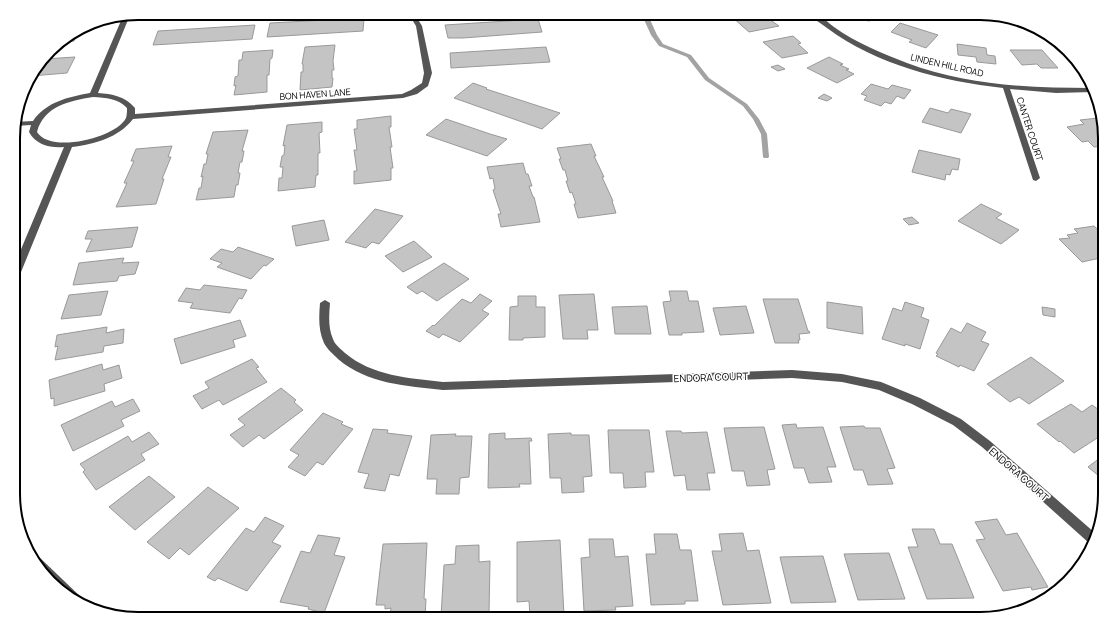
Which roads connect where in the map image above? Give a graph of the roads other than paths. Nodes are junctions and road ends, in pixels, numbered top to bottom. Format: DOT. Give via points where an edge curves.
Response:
graph roads {
  1 [pos="415,20"];
  2 [pos="819,20"];
  3 [pos="125,21"];
  4 [pos="1006,87"];
  5 [pos="1088,90"];
  6 [pos="93,95"];
  7 [pos="130,117"];
  8 [pos="34,123"];
  9 [pos="21,124"];
  10 [pos="69,145"];
  11 [pos="1036,178"];
  12 [pos="20,263"];
  13 [pos="325,303"];
  14 [pos="1090,536"];
  1 -- 7 [label="street, BON HAVEN LANE" via="419,26 428,73 425,84 403,96"];
  2 -- 4 [label="street, LINDEN HILL ROAD" via="850,41 908,65"];
  3 -- 6 [label="street"];
  4 -- 5 [label="street, LINDEN HILL ROAD"];
  4 -- 11 [label="street, CANTER COURT"];
  6 -- 7 [label="street" via="113,96 126,102 131,108"];
  6 -- 8 [label="street" via="59,103 45,111"];
  7 -- 10 [label="street" via="122,127 107,136"];
  8 -- 9 [label="street"];
  8 -- 10 [label="street" via="33,132 38,139 49,144"];
  10 -- 12 [label="street"];
  13 -- 14 [label="street, ENDORA COURT" via="324,323 330,344 346,361 370,374 406,382 443,386 792,374 842,378 881,386 957,422 986,444"];
}
